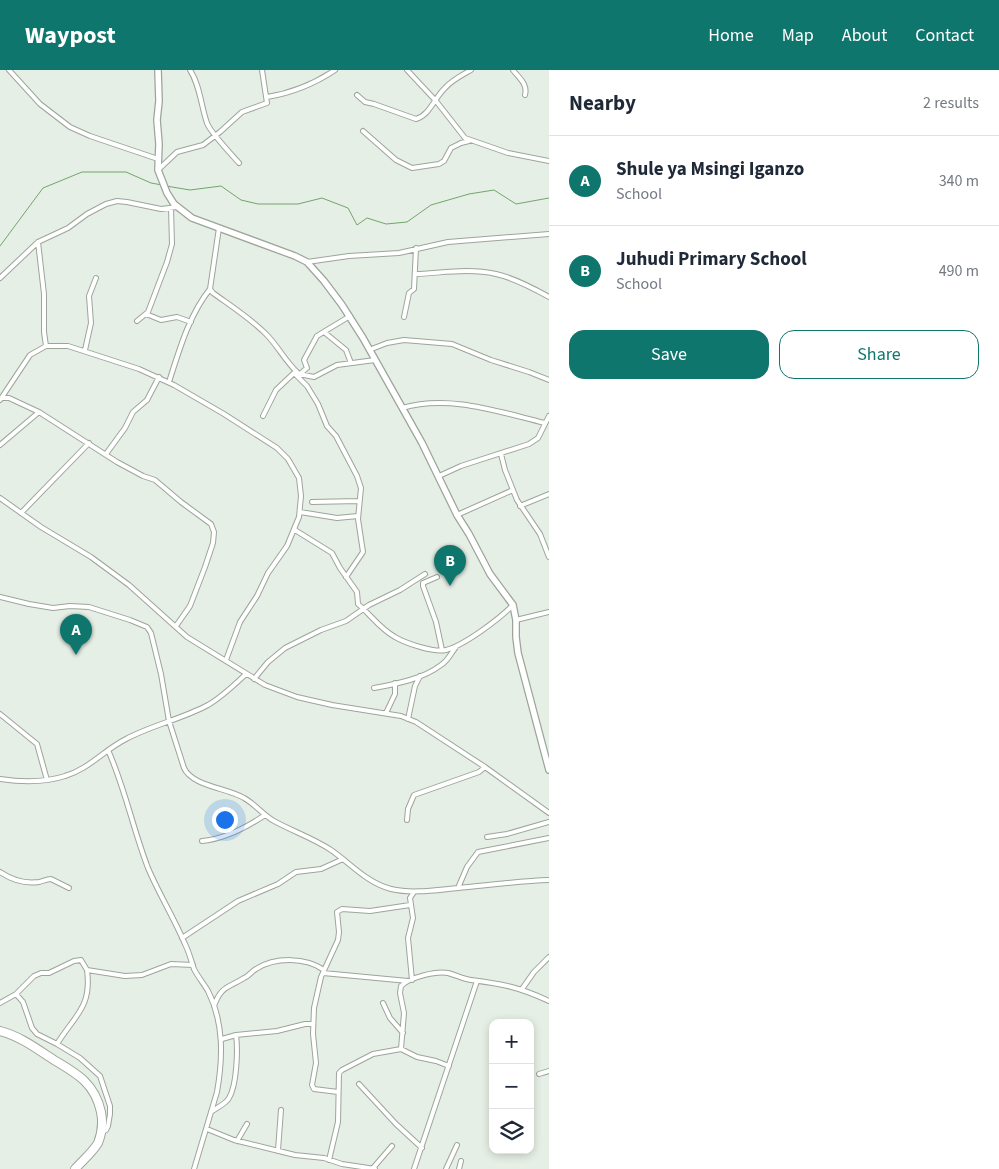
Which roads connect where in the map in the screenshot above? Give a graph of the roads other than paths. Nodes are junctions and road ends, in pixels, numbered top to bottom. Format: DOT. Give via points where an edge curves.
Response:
graph roads {
  1 [pos="9,70"];
  2 [pos="158,70"];
  3 [pos="190,70"];
  4 [pos="262,70"];
  5 [pos="335,70"];
  6 [pos="407,70"];
  7 [pos="471,70"];
  8 [pos="513,70"];
  9 [pos="357,95"];
  10 [pos="525,95"];
  11 [pos="266,97"];
  12 [pos="436,100"];
  13 [pos="362,132"];
  14 [pos="216,135"];
  15 [pos="470,141"];
  16 [pos="158,159"];
  17 [pos="549,161"];
  18 [pos="239,163"];
  19 [pos="158,170"];
  20 [pos="174,207"];
  21 [pos="219,228"];
  22 [pos="549,234"];
  23 [pos="38,242"];
  24 [pos="416,248"];
  25 [pos="308,262"];
  26 [pos="415,274"];
  27 [pos="0,278"];
  28 [pos="96,278"];
  29 [pos="210,289"];
  30 [pos="549,297"];
  31 [pos="146,314"];
  32 [pos="350,316"];
  33 [pos="404,317"];
  34 [pos="137,320"];
  35 [pos="191,322"];
  36 [pos="324,332"];
  37 [pos="46,346"];
  38 [pos="85,350"];
  39 [pos="369,350"];
  40 [pos="375,360"];
  41 [pos="351,363"];
  42 [pos="298,373"];
  43 [pos="159,378"];
  44 [pos="549,380"];
  45 [pos="169,382"];
  46 [pos="1,398"];
  47 [pos="402,408"];
  48 [pos="39,412"];
  49 [pos="262,416"];
  50 [pos="549,416"];
  51 [pos="545,423"];
  52 [pos="89,443"];
  53 [pos="0,445"];
  54 [pos="106,454"];
  55 [pos="501,454"];
  56 [pos="439,476"];
  57 [pos="513,490"];
  58 [pos="549,494"];
  59 [pos="0,498"];
  60 [pos="359,501"];
  61 [pos="312,502"];
  62 [pos="520,506"];
  63 [pos="300,512"];
  64 [pos="21,513"];
  65 [pos="457,515"];
  66 [pos="358,516"];
  67 [pos="295,530"];
  68 [pos="549,557"];
  69 [pos="425,574"];
  70 [pos="346,577"];
  71 [pos="437,578"];
  72 [pos="0,597"];
  73 [pos="513,605"];
  74 [pos="364,608"];
  75 [pos="549,612"];
  76 [pos="516,620"];
  77 [pos="176,626"];
  78 [pos="457,645"];
  79 [pos="442,650"];
  80 [pos="226,660"];
  81 [pos="246,674"];
  82 [pos="420,676"];
  83 [pos="254,679"];
  84 [pos="395,683"];
  85 [pos="374,688"];
  86 [pos="386,713"];
  87 [pos="0,714"];
  88 [pos="408,719"];
  89 [pos="169,721"];
  90 [pos="108,750"];
  91 [pos="485,767"];
  92 [pos="549,770"];
  93 [pos="0,780"];
  94 [pos="47,780"];
  95 [pos="549,813"];
  96 [pos="265,815"];
  97 [pos="407,820"];
  98 [pos="549,822"];
  99 [pos="487,837"];
  100 [pos="549,838"];
  101 [pos="202,841"];
  102 [pos="344,859"];
  103 [pos="0,872"];
  104 [pos="549,880"];
  105 [pos="69,888"];
  106 [pos="458,888"];
  107 [pos="414,892"];
  108 [pos="410,905"];
  109 [pos="182,938"];
  110 [pos="549,957"];
  111 [pos="193,965"];
  112 [pos="88,970"];
  113 [pos="323,972"];
  114 [pos="410,981"];
  115 [pos="477,981"];
  116 [pos="522,989"];
  117 [pos="16,994"];
  118 [pos="549,1001"];
  119 [pos="0,1003"];
  120 [pos="383,1003"];
  121 [pos="214,1006"];
  122 [pos="313,1024"];
  123 [pos="0,1031"];
  124 [pos="403,1032"];
  125 [pos="236,1035"];
  126 [pos="222,1039"];
  127 [pos="57,1044"];
  128 [pos="401,1049"];
  129 [pos="450,1066"];
  130 [pos="549,1070"];
  131 [pos="539,1074"];
  132 [pos="359,1084"];
  133 [pos="338,1092"];
  134 [pos="281,1110"];
  135 [pos="210,1112"];
  136 [pos="247,1124"];
  137 [pos="207,1129"];
  138 [pos="101,1133"];
  139 [pos="236,1141"];
  140 [pos="457,1144"];
  141 [pos="392,1146"];
  142 [pos="422,1148"];
  143 [pos="278,1150"];
  144 [pos="329,1160"];
  145 [pos="461,1161"];
  146 [pos="75,1169"];
  147 [pos="194,1169"];
  148 [pos="374,1169"];
  149 [pos="414,1169"];
  150 [pos="446,1169"];
  151 [pos="459,1169"];
  1 -- 16 [label="street" via="40,104 70,127"];
  2 -- 16 [label="street"];
  3 -- 14 [label="street" via="207,123"];
  4 -- 11 [label="street"];
  5 -- 11 [label="street" via="304,87"];
  6 -- 12 [label="street"];
  7 -- 12 [label="street" via="444,88"];
  8 -- 10 [label="street" via="525,85"];
  9 -- 12 [label="street" via="365,102 416,119"];
  11 -- 14 [label="street" via="267,103 244,110"];
  12 -- 15 [label="street" via="462,136"];
  13 -- 15 [label="street" via="396,160 412,168 439,164 451,148"];
  14 -- 18 [label="street"];
  14 -- 19 [label="street" via="199,147 177,152"];
  15 -- 17 [label="street"];
  16 -- 19 [label="street"];
  19 -- 20 [label="street"];
  20 -- 21 [label="street"];
  20 -- 23 [label="street" via="161,209 113,202"];
  20 -- 31 [label="street" via="172,244 160,285"];
  21 -- 25 [label="street"];
  21 -- 29 [label="street"];
  22 -- 24 [label="street" via="448,242"];
  23 -- 27 [label="street"];
  23 -- 37 [label="street"];
  24 -- 25 [label="street" via="393,254"];
  24 -- 26 [label="street"];
  25 -- 32 [label="street"];
  26 -- 30 [label="street" via="485,272 510,279"];
  26 -- 33 [label="street" via="414,289 409,293"];
  28 -- 38 [label="street" via="90,296 91,323"];
  29 -- 35 [label="street"];
  29 -- 42 [label="street" via="263,332"];
  31 -- 34 [label="street"];
  31 -- 35 [label="street" via="161,320 177,317"];
  32 -- 36 [label="street"];
  32 -- 39 [label="street"];
  35 -- 45 [label="street"];
  36 -- 41 [label="street" via="346,350"];
  36 -- 42 [label="street" via="314,340 304,360 307,368"];
  37 -- 38 [label="street"];
  37 -- 46 [label="street" via="30,355"];
  38 -- 43 [label="street"];
  39 -- 40 [label="street"];
  39 -- 44 [label="street" via="404,340 452,344"];
  40 -- 41 [label="street"];
  40 -- 47 [label="street"];
  41 -- 42 [label="street" via="314,376"];
  42 -- 49 [label="street" via="276,390"];
  42 -- 60 [label="street" via="353,468 361,488"];
  43 -- 45 [label="street"];
  43 -- 54 [label="street" via="147,400 133,412"];
  45 -- 63 [label="street" via="277,448 299,478"];
  46 -- 48 [label="street" via="9,398"];
  47 -- 51 [label="street" via="423,404 466,405"];
  47 -- 56 [label="street"];
  48 -- 52 [label="street"];
  48 -- 53 [label="street"];
  50 -- 51 [label="street"];
  51 -- 55 [label="street" via="534,441"];
  52 -- 54 [label="street"];
  52 -- 64 [label="street"];
  54 -- 77 [label="street" via="155,480 214,528 213,543 190,606"];
  55 -- 56 [label="street"];
  55 -- 57 [label="street"];
  56 -- 65 [label="street"];
  57 -- 62 [label="street"];
  57 -- 65 [label="street"];
  58 -- 62 [label="street"];
  59 -- 64 [label="street"];
  60 -- 61 [label="street"];
  60 -- 66 [label="street"];
  62 -- 68 [label="street" via="540,534"];
  63 -- 66 [label="street" via="328,517"];
  63 -- 67 [label="street"];
  64 -- 77 [label="street" via="123,580"];
  65 -- 73 [label="street" via="490,574"];
  66 -- 70 [label="street" via="363,552"];
  67 -- 70 [label="street" via="332,553"];
  67 -- 80 [label="street" via="243,617"];
  69 -- 74 [label="street"];
  70 -- 74 [label="street" via="357,592 358,604"];
  71 -- 79 [label="street" via="423,583 423,586"];
  72 -- 89 [label="street" via="53,608 89,607 147,627 161,674"];
  73 -- 76 [label="street"];
  73 -- 78 [label="street" via="490,625"];
  74 -- 79 [label="street" via="395,637"];
  74 -- 83 [label="street" via="346,622 321,630 282,650"];
  75 -- 76 [label="street"];
  76 -- 92 [label="street" via="518,653"];
  77 -- 80 [label="street" via="187,637"];
  78 -- 79 [label="street"];
  78 -- 82 [label="street" via="443,664"];
  80 -- 81 [label="street"];
  81 -- 83 [label="street"];
  81 -- 89 [label="street" via="220,697"];
  82 -- 84 [label="street"];
  82 -- 88 [label="street"];
  83 -- 86 [label="street" via="297,697"];
  84 -- 85 [label="street"];
  84 -- 86 [label="street" via="395,694"];
  86 -- 88 [label="street"];
  87 -- 94 [label="street" via="37,744"];
  88 -- 91 [label="street" via="432,731"];
  89 -- 90 [label="street" via="135,734"];
  89 -- 96 [label="street" via="184,768 191,778 240,795"];
  90 -- 94 [label="street" via="83,770"];
  90 -- 109 [label="street" via="137,840"];
  91 -- 95 [label="street"];
  91 -- 97 [label="street" via="414,795"];
  93 -- 94 [label="street"];
  96 -- 101 [label="street" via="233,832"];
  96 -- 102 [label="street"];
  98 -- 99 [label="street"];
  100 -- 106 [label="street" via="478,852"];
  102 -- 107 [label="street" via="380,885"];
  102 -- 109 [label="street" via="322,869 296,872 217,913"];
  103 -- 105 [label="street" via="26,882 51,879"];
  104 -- 106 [label="street"];
  106 -- 107 [label="street"];
  107 -- 108 [label="street"];
  108 -- 113 [label="street" via="370,911 338,910 338,940"];
  108 -- 114 [label="street" via="413,918 408,938"];
  109 -- 111 [label="street"];
  110 -- 116 [label="street"];
  111 -- 112 [label="street" via="170,964 132,976"];
  111 -- 121 [label="street"];
  112 -- 117 [label="street" via="80,960 74,961 34,976"];
  112 -- 127 [label="street" via="88,996"];
  113 -- 114 [label="street"];
  113 -- 121 [label="street" via="309,962 266,964 221,991"];
  113 -- 122 [label="street"];
  114 -- 115 [label="street" via="441,972"];
  114 -- 124 [label="street" via="402,984 400,989"];
  115 -- 116 [label="street"];
  115 -- 129 [label="street"];
  116 -- 118 [label="street"];
  117 -- 119 [label="street"];
  117 -- 127 [label="street" via="23,1002 32,1028"];
  120 -- 124 [label="street" via="390,1018"];
  121 -- 126 [label="street"];
  122 -- 125 [label="street"];
  122 -- 133 [label="street" via="316,1063 312,1088"];
  123 -- 138 [label="highway" via="31,1045 84,1080 99,1102"];
  124 -- 128 [label="street"];
  125 -- 126 [label="street"];
  125 -- 135 [label="street" via="238,1048 230,1096"];
  126 -- 135 [label="street" via="220,1078"];
  127 -- 138 [label="street" via="80,1058 102,1080 110,1114 108,1126"];
  128 -- 129 [label="street"];
  128 -- 133 [label="street" via="378,1052 342,1070"];
  129 -- 142 [label="street"];
  130 -- 131 [label="street"];
  132 -- 142 [label="street"];
  133 -- 144 [label="street" via="338,1122"];
  134 -- 143 [label="street"];
  135 -- 137 [label="street"];
  136 -- 139 [label="street"];
  137 -- 139 [label="street"];
  137 -- 147 [label="street"];
  138 -- 146 [label="highway" via="93,1150"];
  139 -- 143 [label="street"];
  140 -- 150 [label="street"];
  141 -- 148 [label="street"];
  142 -- 149 [label="street"];
  143 -- 144 [label="street"];
  144 -- 148 [label="street"];
  145 -- 151 [label="street"];
}
